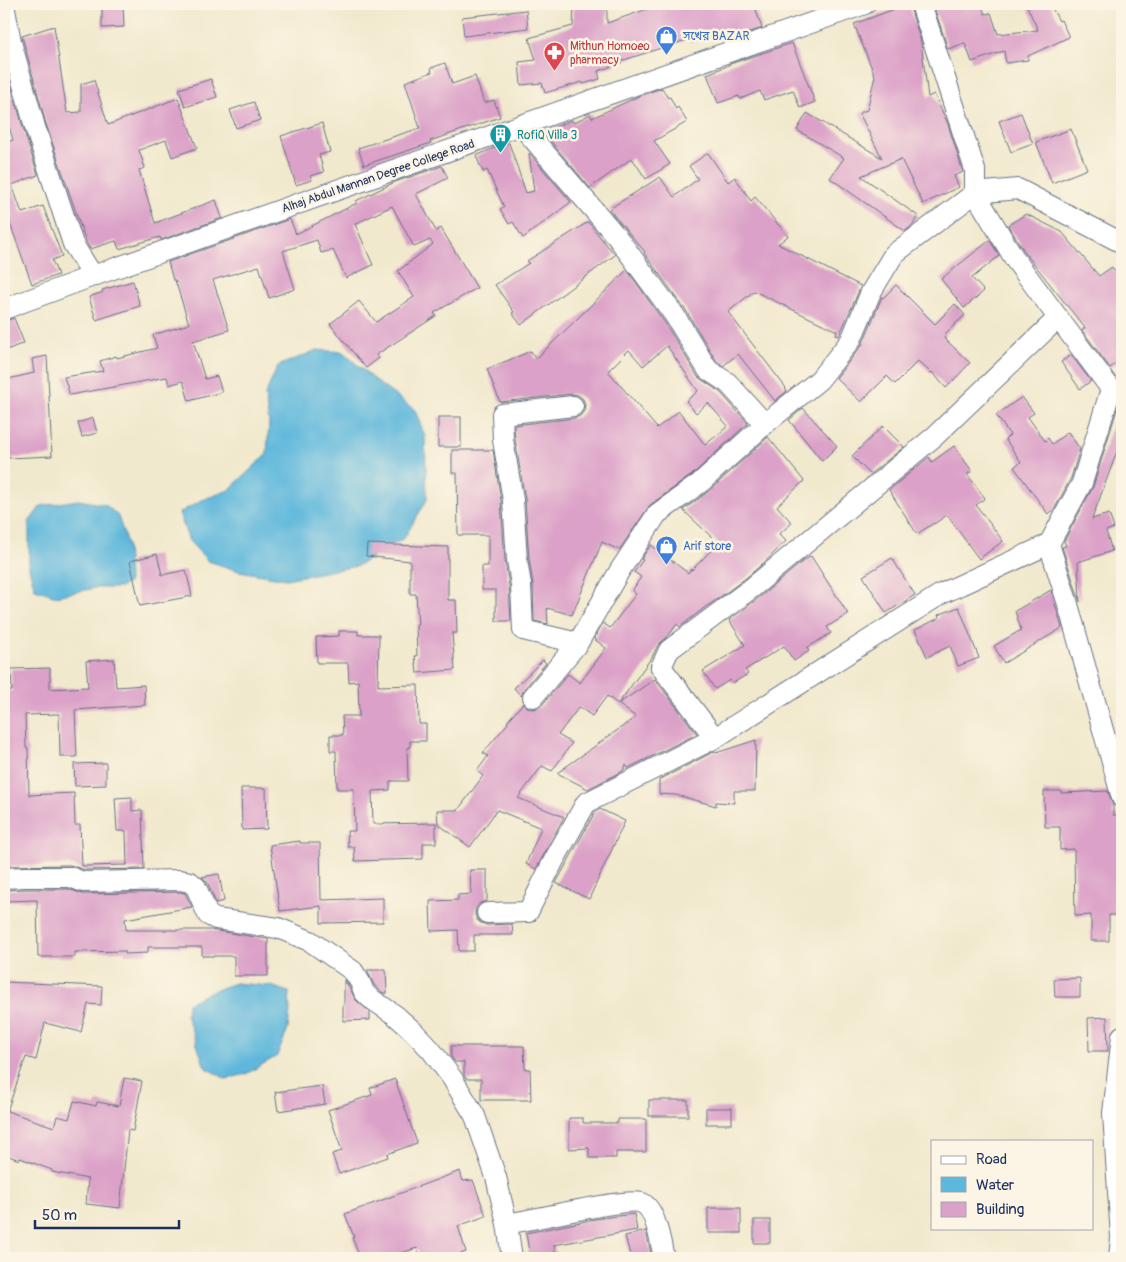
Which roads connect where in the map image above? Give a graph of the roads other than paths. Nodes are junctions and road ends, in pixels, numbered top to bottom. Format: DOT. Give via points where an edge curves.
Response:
graph roads {
  1 [pos="4,4"];
  2 [pos="866,4"];
  3 [pos="920,4"];
  4 [pos="521,125"];
  5 [pos="975,193"];
  6 [pos="1122,243"];
  7 [pos="93,276"];
  8 [pos="4,309"];
  9 [pos="1058,318"];
  10 [pos="573,406"];
  11 [pos="765,424"];
  12 [pos="1049,544"];
  13 [pos="578,643"];
  14 [pos="533,697"];
  15 [pos="715,738"];
  16 [pos="1122,798"];
  17 [pos="4,878"];
  18 [pos="487,913"];
  19 [pos="1122,1036"];
  20 [pos="506,1224"];
  21 [pos="512,1258"];
  22 [pos="664,1258"];
  23 [pos="1119,1258"];
  1 -- 7 [label="street" via="35,127 73,244"];
  2 -- 4 [label="street, Alhaj Abdul Mannan Degree College Road"];
  3 -- 5 [label="street" via="975,170"];
  4 -- 7 [label="street, Alhaj Abdul Mannan Degree College Road"];
  4 -- 11 [label="street" via="617,237 675,316 708,370 728,383"];
  5 -- 6 [label="street" via="1018,189"];
  5 -- 9 [label="street" via="1016,262"];
  5 -- 11 [label="street" via="894,254 871,292 852,340 819,380"];
  7 -- 8 [label="street, Alhaj Abdul Mannan Degree College Road"];
  9 -- 12 [label="street" via="1111,389 1082,483"];
  9 -- 15 [label="street" via="935,436 753,587 669,650 661,667"];
  10 -- 13 [label="street" via="502,414 513,500 523,630"];
  11 -- 13 [label="street" via="700,483 657,514"];
  12 -- 15 [label="street" via="941,594"];
  12 -- 16 [label="street"];
  13 -- 14 [label="street"];
  15 -- 18 [label="street" via="586,803 528,912"];
  17 -- 20 [label="street" via="190,882 196,887 211,917 278,928 310,941 341,962 353,971 370,998 413,1030 431,1050 475,1116 496,1177"];
  19 -- 23 [label="street" via="1113,1113 1121,1238"];
  20 -- 21 [label="street"];
  20 -- 22 [label="street" via="603,1206 642,1203 651,1212"];
}
